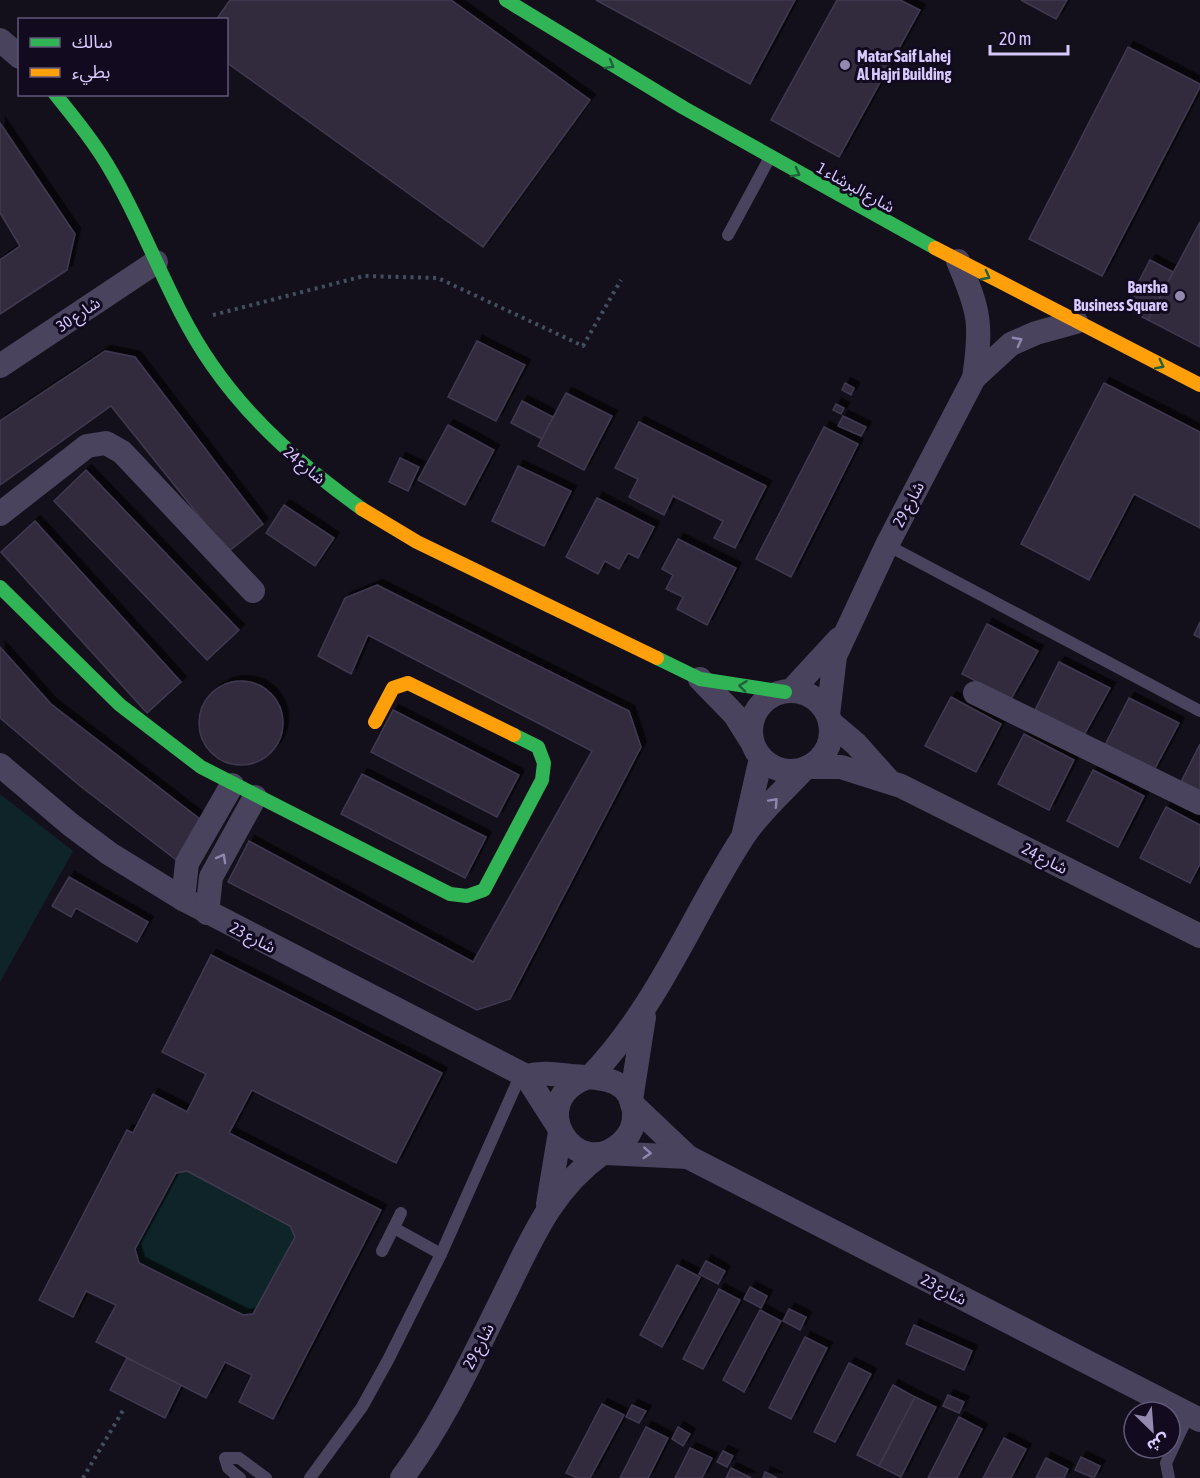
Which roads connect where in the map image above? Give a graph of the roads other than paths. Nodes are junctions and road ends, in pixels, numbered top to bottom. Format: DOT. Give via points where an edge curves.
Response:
graph roads {
  1 [pos="506,0"];
  2 [pos="547,6"];
  3 [pos="559,35"];
  4 [pos="57,96"];
  5 [pos="769,158"];
  6 [pos="728,235"];
  7 [pos="958,261"];
  8 [pos="156,262"];
  9 [pos="1076,322"];
  10 [pos="0,366"];
  11 [pos="974,378"];
  12 [pos="1200,385"];
  13 [pos="0,514"];
  14 [pos="887,545"];
  15 [pos="0,586"];
  16 [pos="253,591"];
  17 [pos="847,631"];
  18 [pos="700,679"];
  19 [pos="788,691"];
  20 [pos="975,693"];
  21 [pos="1200,711"];
  22 [pos="829,718"];
  23 [pos="375,722"];
  24 [pos="757,750"];
  25 [pos="0,765"];
  26 [pos="806,768"];
  27 [pos="889,781"];
  28 [pos="232,785"];
  29 [pos="255,797"];
  30 [pos="1200,803"];
  31 [pos="744,836"];
  32 [pos="183,899"];
  33 [pos="207,913"];
  34 [pos="1200,936"];
  35 [pos="645,1010"];
  36 [pos="523,1075"];
  37 [pos="589,1077"];
  38 [pos="632,1102"];
  39 [pos="559,1129"];
  40 [pos="603,1153"];
  41 [pos="688,1157"];
  42 [pos="547,1209"];
  43 [pos="401,1213"];
  44 [pos="394,1228"];
  45 [pos="382,1251"];
  46 [pos="441,1254"];
  47 [pos="1194,1417"];
  48 [pos="410,1475"];
  49 [pos="240,1478"];
  50 [pos="266,1478"];
  51 [pos="310,1478"];
  52 [pos="1169,1478"];
  1 -- 3 [label="street, شارع البرشاء 1"];
  2 -- 3 [label="street"];
  3 -- 5 [label="street, شارع البرشاء 1, one-way"];
  4 -- 8 [label="street, شارع 24" via="112,172"];
  5 -- 6 [label="lane"];
  5 -- 7 [label="street, شارع البرشاء 1, one-way"];
  7 -- 9 [label="street, شارع البرشاء 1, one-way"];
  7 -- 11 [label="street, شارع 29" via="979,318"];
  8 -- 10 [label="street, شارع 30"];
  8 -- 18 [label="street, شارع 24" via="211,364 245,408 308,468 369,514 417,542"];
  11 -- 9 [label="street, شارع 29, one-way" via="1011,344"];
  9 -- 12 [label="street, شارع البرشاء 1, one-way"];
  11 -- 14 [label="street, شارع 29"];
  13 -- 16 [label="street" via="87,446 105,443 122,453"];
  14 -- 17 [label="street, شارع 29"];
  14 -- 21 [label="lane"];
  15 -- 28 [label="street" via="112,700 170,747"];
  17 -- 19 [label="street, شارع 29"];
  17 -- 22 [label="street, شارع 29" via="835,656"];
  19 -- 18 [label="street, شارع 24, one-way"];
  18 -- 24 [label="street, شارع 24" via="729,708"];
  19 -- 22 [label="street" via="809,695"];
  19 -- 24 [label="street" via="776,694 760,706 752,723"];
  20 -- 30 [label="street"];
  22 -- 26 [label="street" via="825,753"];
  22 -- 27 [label="street, شارع 24"];
  23 -- 29 [label="street" via="393,688 408,682 538,747 544,758 542,780 484,890 474,896 450,894"];
  24 -- 26 [label="street" via="768,765 780,770"];
  24 -- 31 [label="street"];
  25 -- 32 [label="street, شارع 23" via="94,842"];
  26 -- 27 [label="street, شارع 24" via="841,767"];
  31 -- 26 [label="street, one-way"];
  27 -- 34 [label="street, شارع 24"];
  28 -- 29 [label="street"];
  28 -- 32 [label="street" via="187,863"];
  33 -- 29 [label="street, one-way" via="211,877"];
  31 -- 35 [label="street"];
  32 -- 33 [label="street, شارع 23"];
  33 -- 36 [label="street, شارع 23"];
  35 -- 37 [label="street"];
  35 -- 38 [label="street"];
  36 -- 37 [label="street"];
  36 -- 39 [label="street"];
  36 -- 46 [label="lane"];
  37 -- 38 [label="street" via="615,1082"];
  37 -- 39 [label="street" via="562,1095 558,1105"];
  38 -- 40 [label="street" via="633,1124 629,1134 615,1149"];
  38 -- 41 [label="street, شارع 23"];
  39 -- 40 [label="street" via="567,1143 577,1150"];
  39 -- 42 [label="street, شارع 29"];
  40 -- 41 [label="street, شارع 23, one-way"];
  40 -- 42 [label="street, شارع 29" via="577,1174"];
  41 -- 47 [label="street, شارع 23"];
  42 -- 48 [label="street, شارع 29"];
  43 -- 44 [label="lane"];
  44 -- 45 [label="lane"];
  44 -- 46 [label="lane"];
  46 -- 51 [label="lane" via="362,1407"];
  47 -- 52 [label="lane" via="1166,1463"];
  49 -- 50 [label="lane" via="231,1472 225,1458 239,1458"];
}
